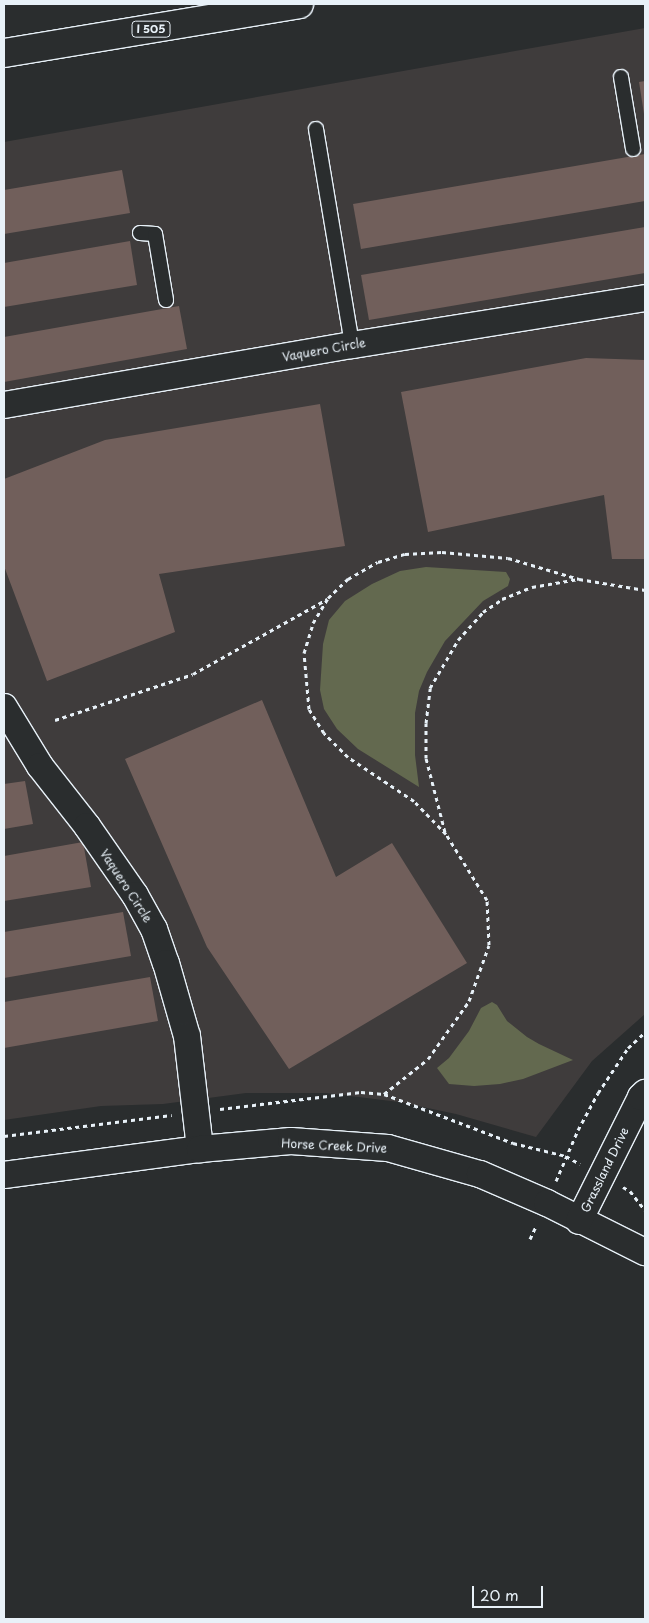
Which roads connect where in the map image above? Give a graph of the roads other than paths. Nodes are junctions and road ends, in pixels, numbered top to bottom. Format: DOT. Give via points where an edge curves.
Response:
graph roads {
  1 [pos="299,4"];
  2 [pos="4,53"];
  3 [pos="621,77"];
  4 [pos="316,129"];
  5 [pos="633,149"];
  6 [pos="140,233"];
  7 [pos="645,298"];
  8 [pos="166,300"];
  9 [pos="352,344"];
  10 [pos="4,405"];
  11 [pos="4,707"];
  12 [pos="645,1093"];
  13 [pos="200,1149"];
  14 [pos="4,1175"];
  15 [pos="579,1221"];
  16 [pos="645,1252"];
  1 -- 2 [label="highway, I 505"];
  3 -- 5 [label="lane"];
  4 -- 9 [label="lane"];
  6 -- 8 [label="lane" via="155,234"];
  7 -- 9 [label="street, Vaquero Circle"];
  9 -- 10 [label="street, Vaquero Circle"];
  11 -- 13 [label="street, Vaquero Circle" via="40,766 135,895 154,929 187,1036"];
  12 -- 15 [label="street, Grassland Drive"];
  13 -- 14 [label="street, Horse Creek Drive"];
  13 -- 15 [label="street, Horse Creek Drive" via="291,1141 388,1148 480,1174 547,1203"];
  15 -- 16 [label="street, Horse Creek Drive"];
}
